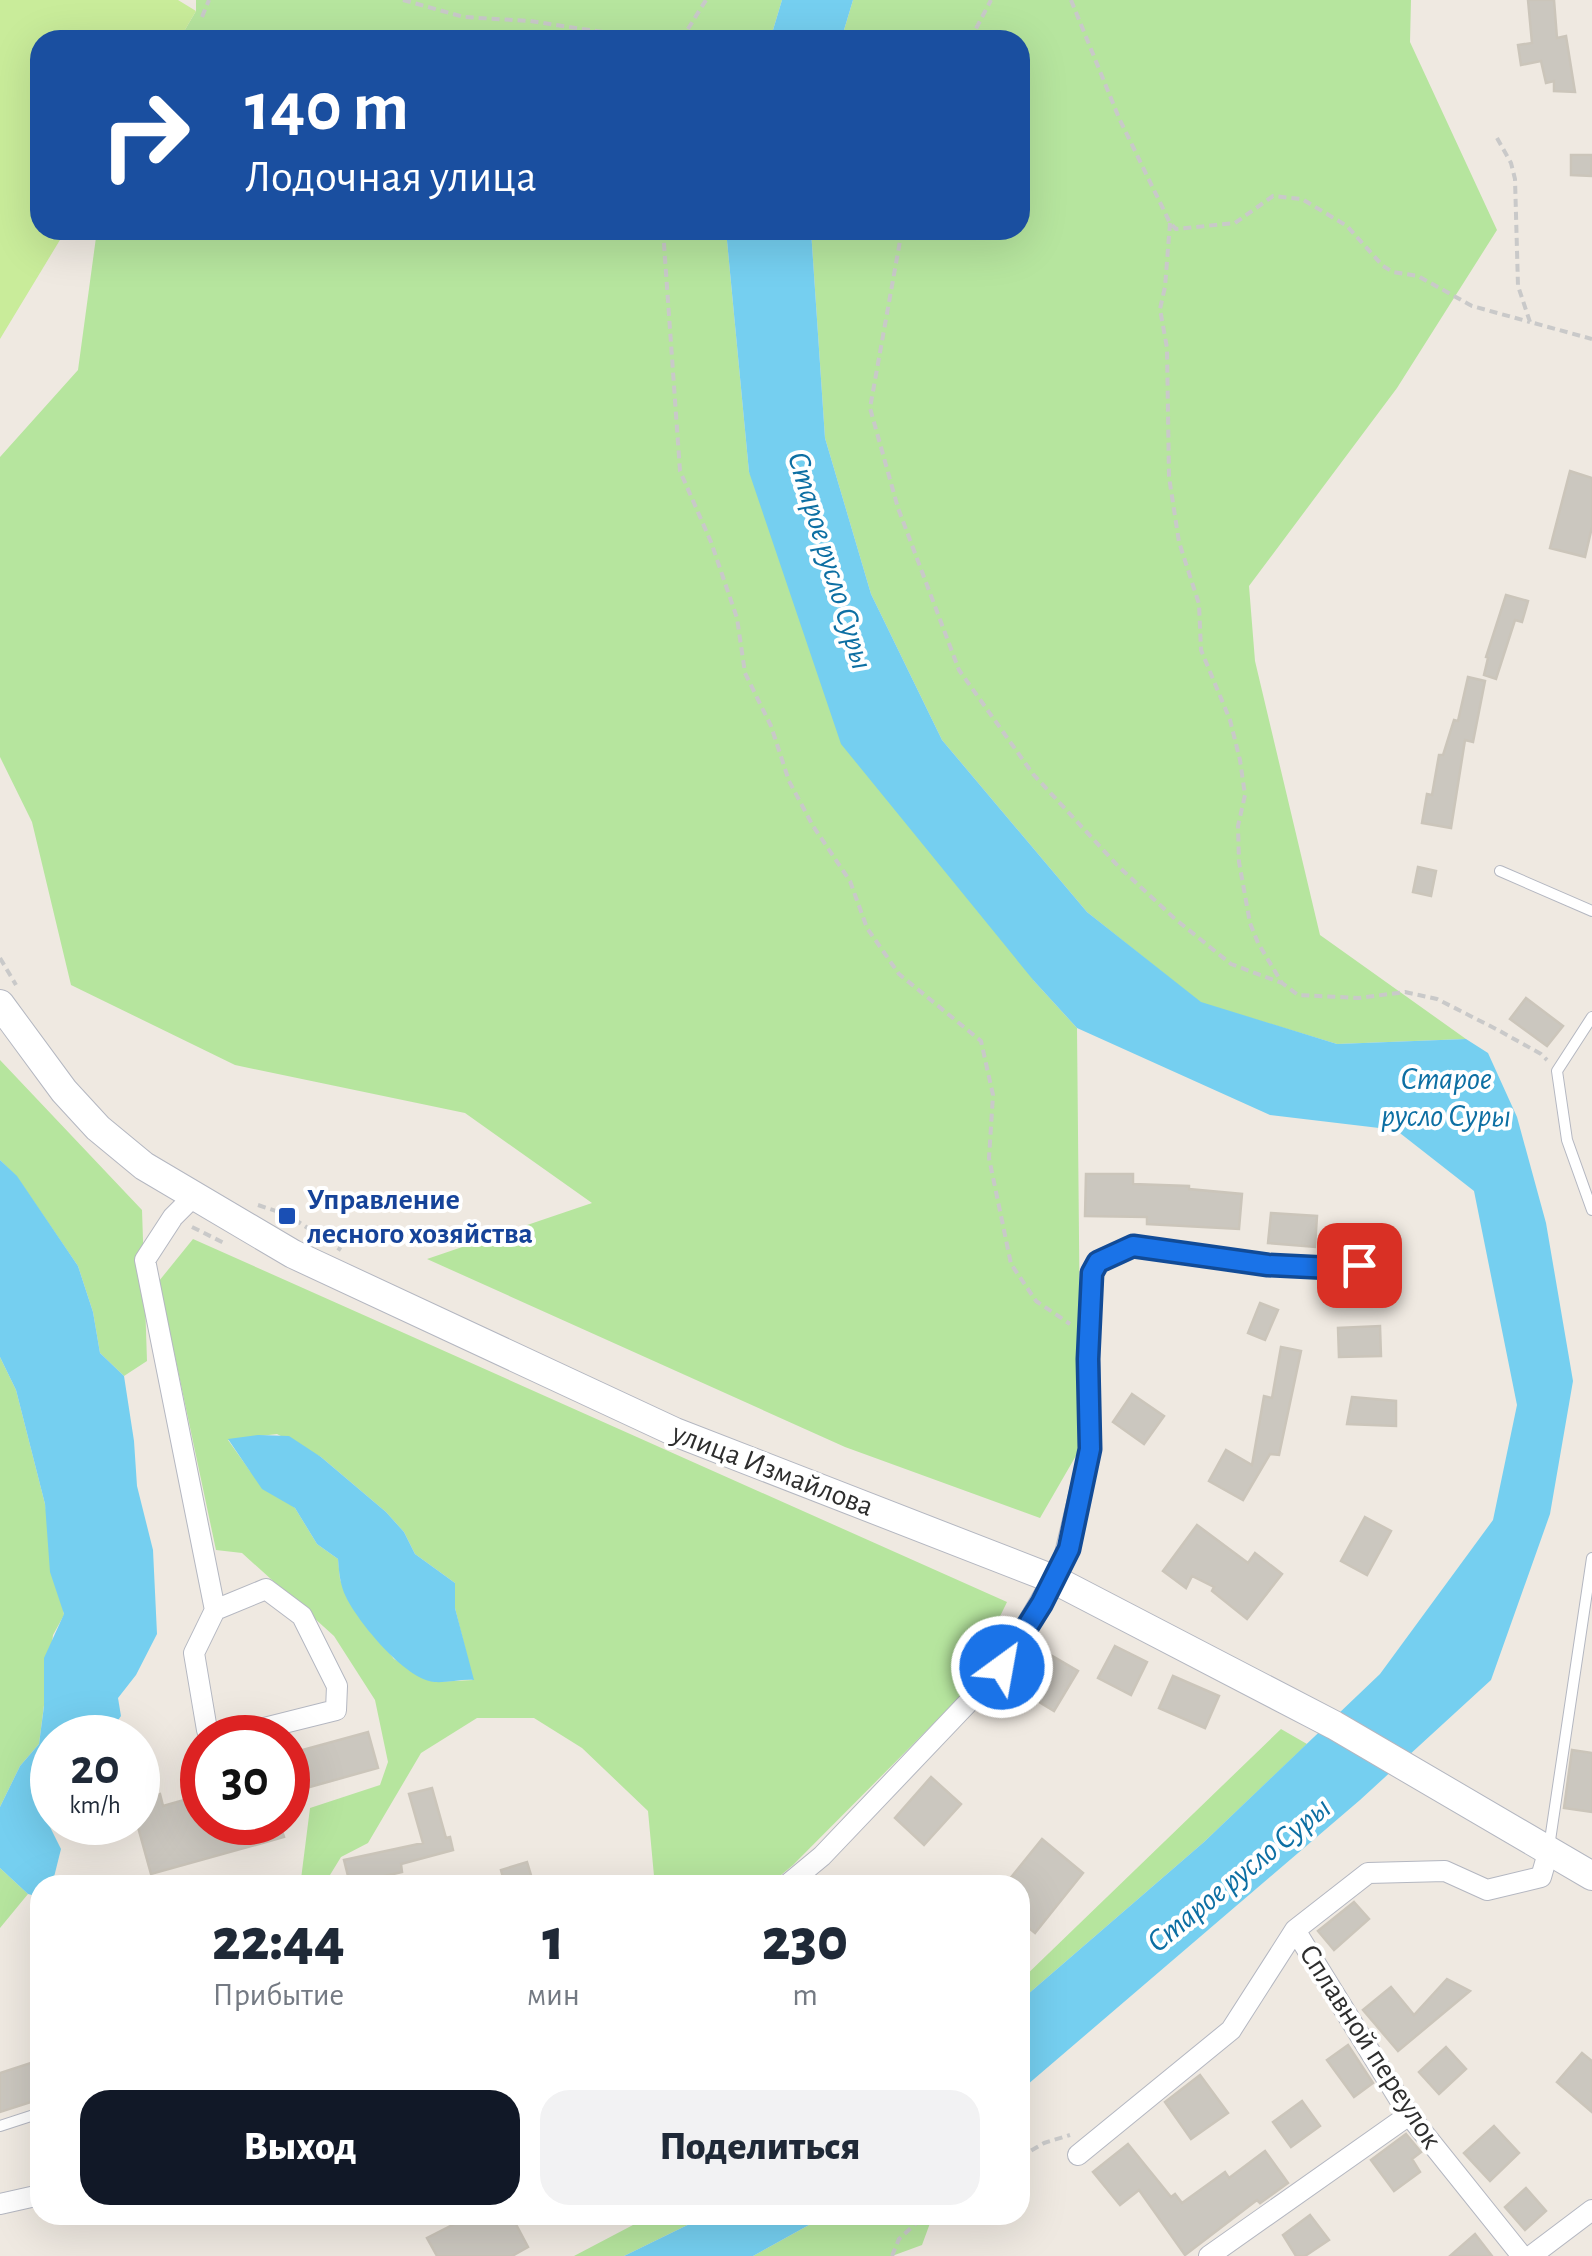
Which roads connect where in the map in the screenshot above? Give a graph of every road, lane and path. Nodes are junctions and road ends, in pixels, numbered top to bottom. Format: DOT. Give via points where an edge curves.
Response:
graph roads {
  1 [pos="210,0"];
  2 [pos="403,0"];
  3 [pos="706,0"];
  4 [pos="991,0"];
  5 [pos="1071,0"];
  6 [pos="202,17"];
  7 [pos="589,30"];
  8 [pos="688,30"];
  9 [pos="975,30"];
  10 [pos="1497,138"];
  11 [pos="1170,223"];
  12 [pos="664,240"];
  13 [pos="900,240"];
  14 [pos="1530,322"];
  15 [pos="1592,338"];
  16 [pos="1500,871"];
  17 [pos="1592,911"];
  18 [pos="0,958"];
  19 [pos="1282,983"];
  20 [pos="10,997"];
  21 [pos="1592,1017"];
  22 [pos="1557,1071"];
  23 [pos="193,1197"];
  24 [pos="244,1200"];
  25 [pos="1592,1210"];
  26 [pos="346,1255"];
  27 [pos="1387,1263"];
  28 [pos="1089,1328"];
  29 [pos="1592,1558"];
  30 [pos="1054,1579"];
  31 [pos="215,1610"];
  32 [pos="1548,1853"];
  33 [pos="799,1875"];
  34 [pos="1592,1876"];
  35 [pos="1295,1930"];
  36 [pos="1409,2115"];
  37 [pos="30,2116"];
  38 [pos="0,2126"];
  39 [pos="1109,2130"];
  40 [pos="1030,2152"];
  41 [pos="1078,2155"];
  42 [pos="30,2197"];
  43 [pos="0,2204"];
  44 [pos="1592,2210"];
  45 [pos="915,2225"];
  46 [pos="892,2256"];
  47 [pos="1208,2256"];
  48 [pos="1522,2256"];
  49 [pos="1531,2256"];
  1 -- 6 [label="path"];
  2 -- 7 [label="path" via="464,17"];
  3 -- 8 [label="path"];
  4 -- 9 [label="path"];
  5 -- 11 [label="path"];
  10 -- 14 [label="path" via="1514,179 1518,286"];
  11 -- 14 [label="path" via="1187,230 1222,226 1273,196 1302,198 1348,226 1393,272"];
  11 -- 19 [label="path" via="1160,310 1169,478 1179,542 1199,604 1200,650 1240,760 1240,862 1250,923"];
  12 -- 28 [label="path" via="680,471 737,618 745,673 772,726 789,781 850,882 867,928 899,974 981,1041 993,1095 989,1158 1011,1264 1036,1301 1067,1324"];
  13 -- 19 [label="path" via="870,408 898,508 959,670 1033,774 1118,866 1232,964"];
  14 -- 15 [label="path"];
  16 -- 17 [label="lane"];
  18 -- 20 [label="path"];
  19 -- 22 [label="path" via="1298,996 1405,992 1437,999 1542,1054"];
  20 -- 23 [label="main road, улица Измайлова" via="64,1092 144,1166"];
  21 -- 22 [label="lane"];
  22 -- 25 [label="lane" via="1567,1140"];
  23 -- 30 [label="main road, улица Измайлова" via="293,1254 675,1432"];
  23 -- 31 [label="street" via="145,1260"];
  24 -- 26 [label="path" via="288,1215"];
  27 -- 28 [label="street" via="1268,1265 1133,1246 1098,1262 1092,1273"];
  28 -- 30 [label="street" via="1090,1449 1069,1549"];
  29 -- 32 [label="lane"];
  30 -- 32 [label="main road, улица Измайлова" via="1334,1725"];
  30 -- 33 [label="street" via="1002,1667"];
  31 -- 31 [label="street" via="194,1653 207,1730 232,1736 336,1710 337,1686 302,1616 266,1589"];
  32 -- 34 [label="main road, улица Измайлова"];
  32 -- 35 [label="street" via="1541,1877 1487,1890 1445,1871 1368,1874"];
  35 -- 36 [label="street, Сплавной переулок"];
  35 -- 39 [label="street" via="1231,2030"];
  36 -- 47 [label="street"];
  36 -- 48 [label="street, Сплавной переулок"];
  37 -- 38 [label="lane"];
  39 -- 40 [label="path" via="1082,2131"];
  39 -- 41 [label="street"];
  42 -- 43 [label="street"];
  44 -- 49 [label="street"];
  45 -- 46 [label="path"];
}
